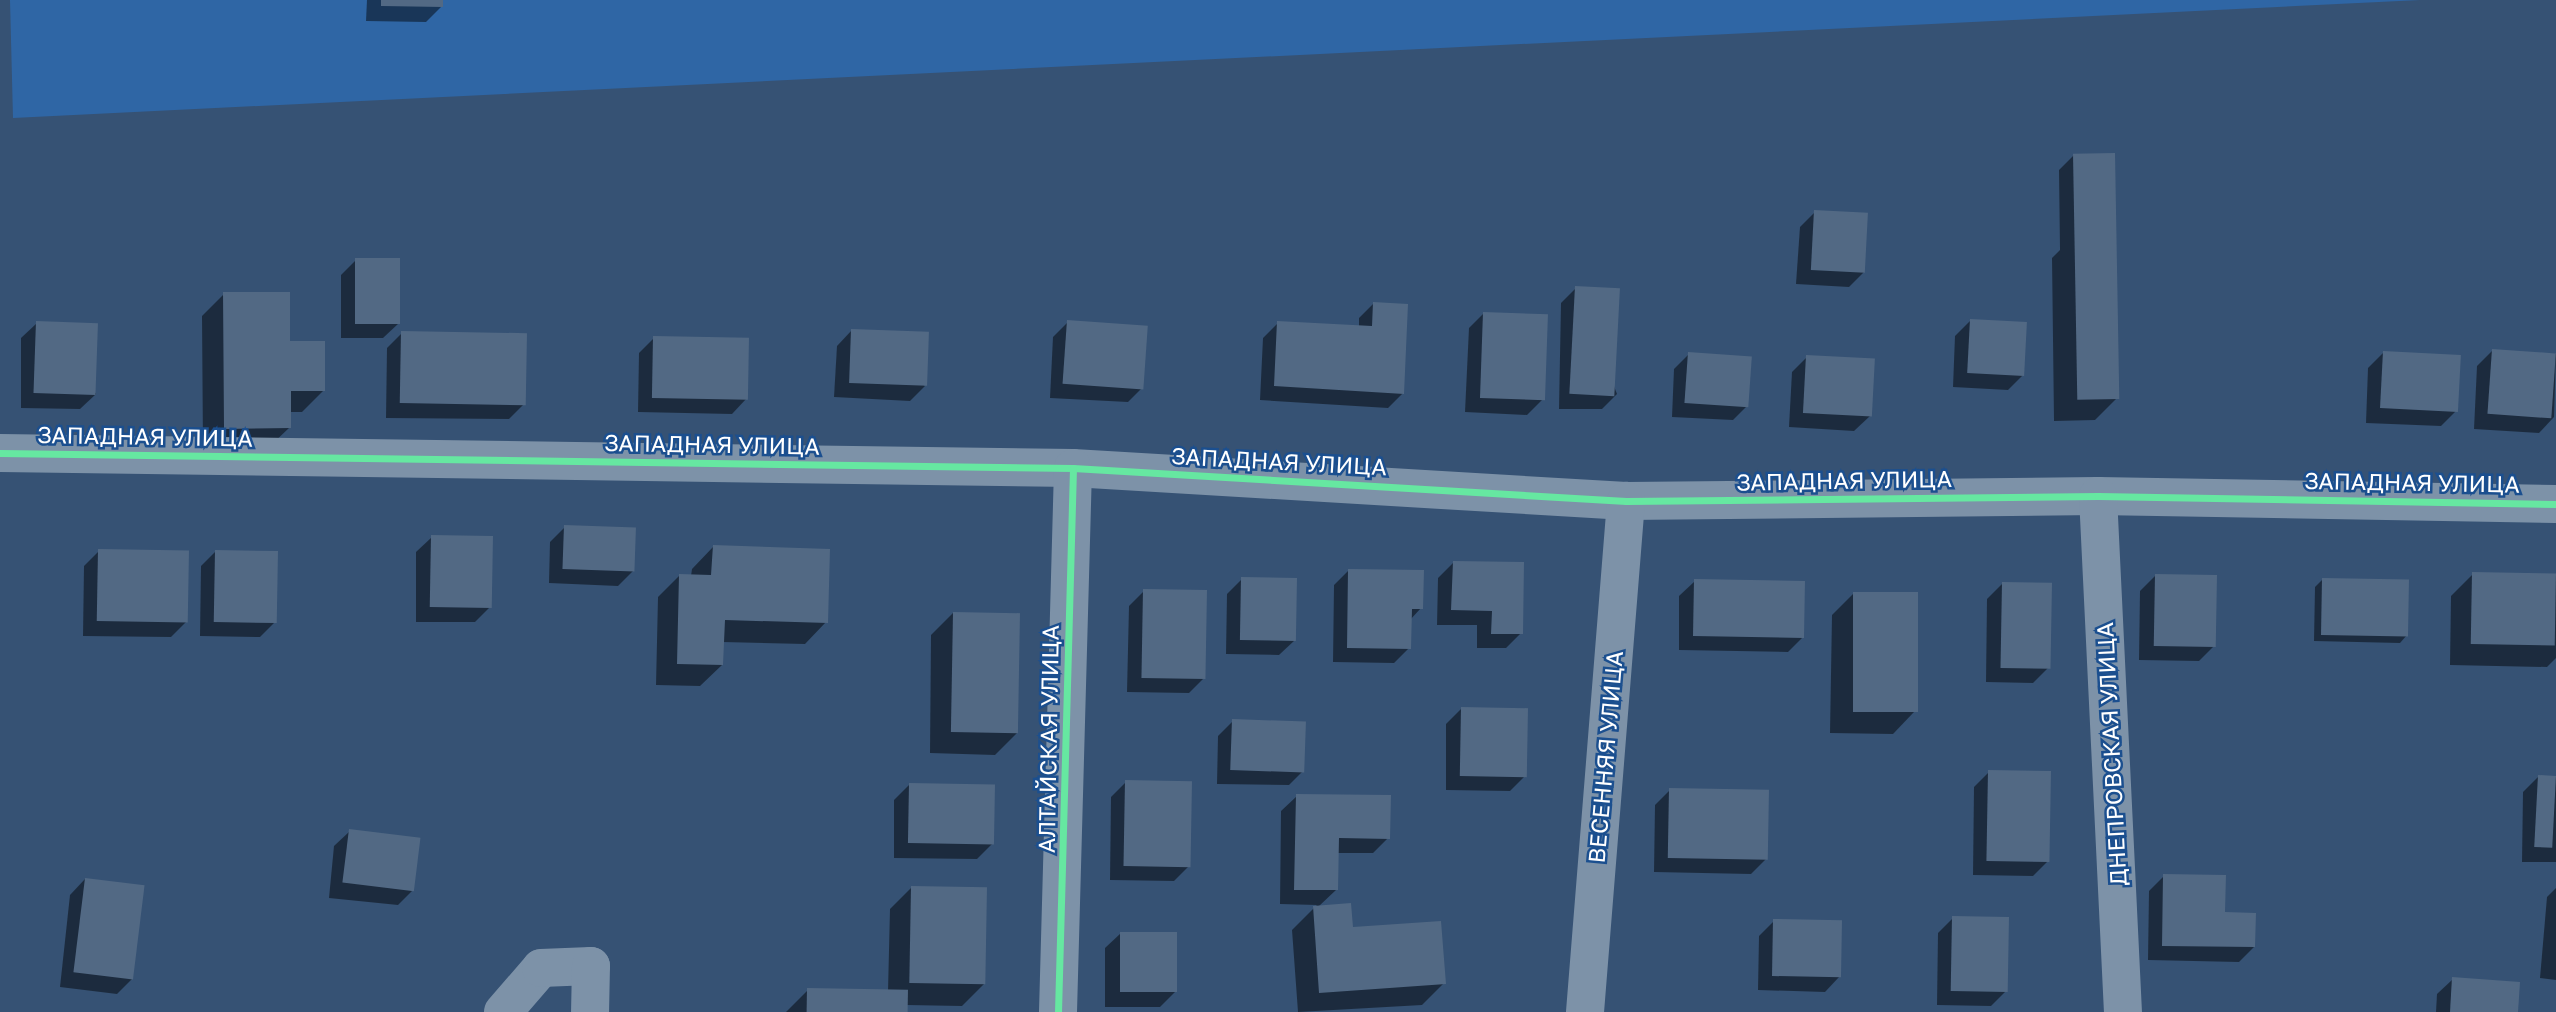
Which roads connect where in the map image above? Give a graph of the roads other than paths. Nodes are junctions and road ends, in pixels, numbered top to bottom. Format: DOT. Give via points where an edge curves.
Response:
graph roads {
  1 [pos="0,453"];
  2 [pos="1073,468"];
  3 [pos="2098,496"];
  4 [pos="1626,501"];
  5 [pos="2556,504"];
  6 [pos="503,1012"];
  7 [pos="590,1012"];
  8 [pos="1058,1012"];
  9 [pos="1585,1012"];
  10 [pos="2123,1012"];
  1 -- 2 [label="street, ЗАПАДНАЯ УЛИЦА"];
  2 -- 4 [label="street, ЗАПАДНАЯ УЛИЦА"];
  2 -- 8 [label="street, АЛТАЙСКАЯ УЛИЦА"];
  3 -- 4 [label="street, ЗАПАДНАЯ УЛИЦА"];
  3 -- 5 [label="street, ЗАПАДНАЯ УЛИЦА"];
  3 -- 10 [label="street, ДНЕПРОВСКАЯ УЛИЦА"];
  4 -- 9 [label="street, ВЕСЕННЯЯ УЛИЦА"];
  6 -- 7 [label="street" via="541,968 590,966"];
}
